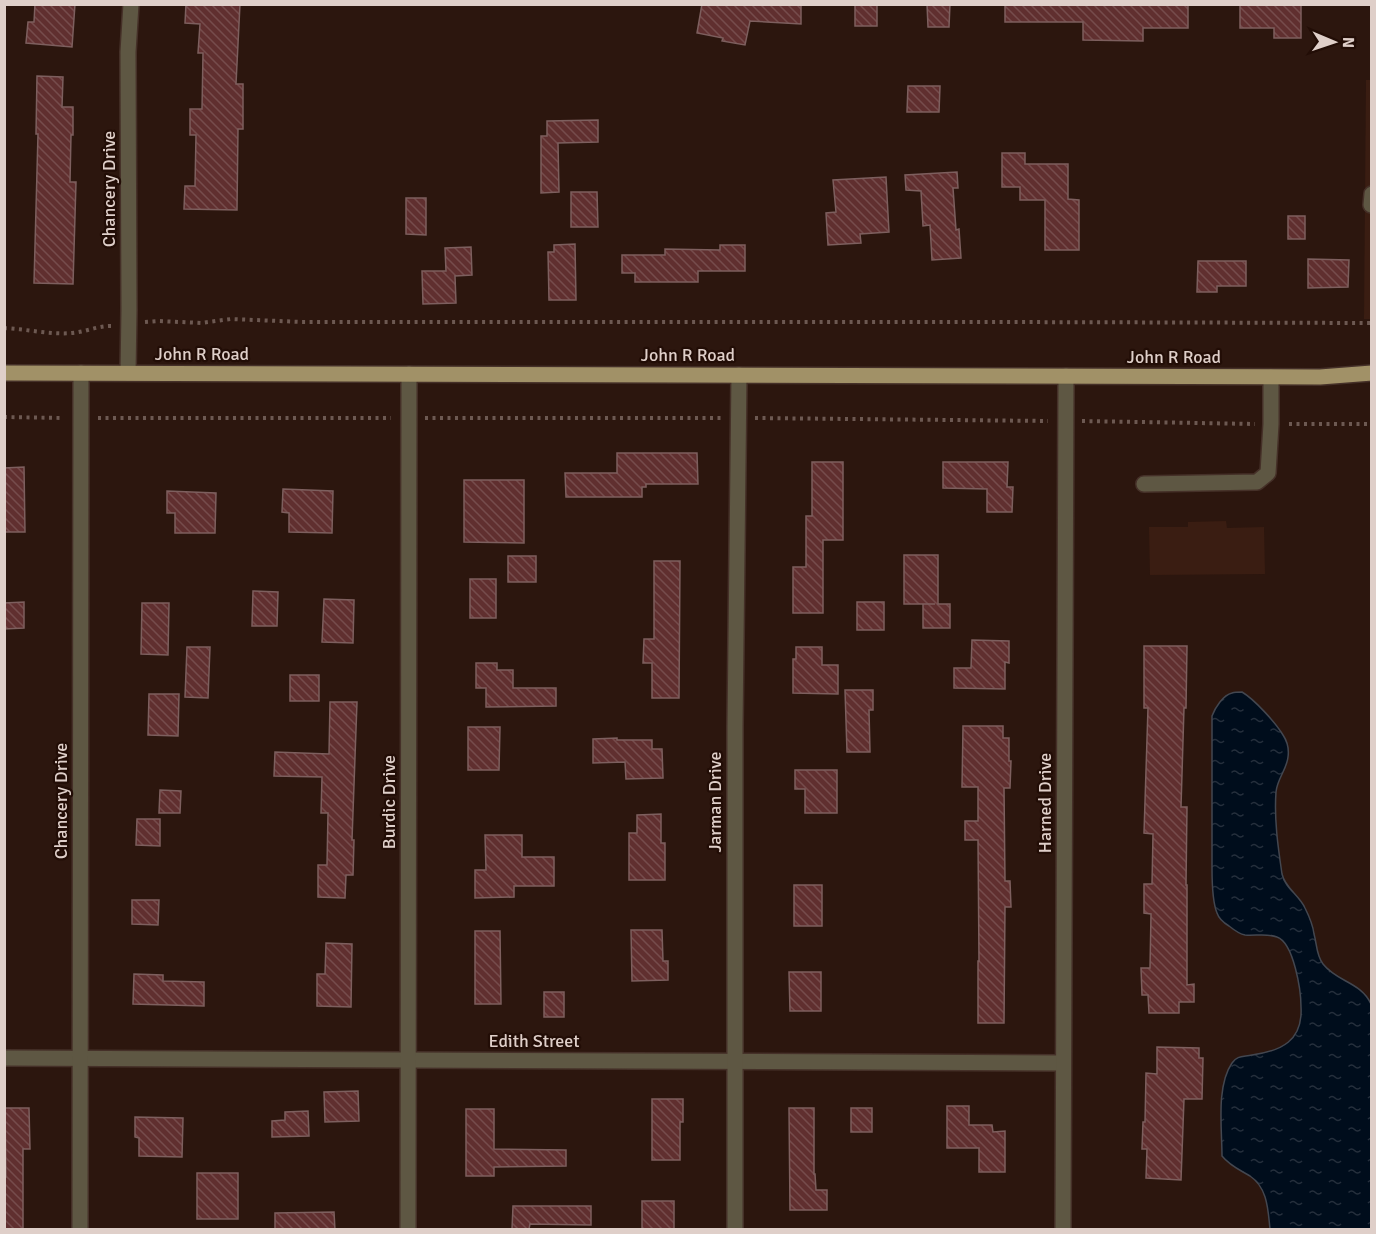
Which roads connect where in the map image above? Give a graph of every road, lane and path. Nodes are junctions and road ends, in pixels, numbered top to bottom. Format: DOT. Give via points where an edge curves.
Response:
graph roads {
  1 [pos="131,4"];
  2 [pos="1371,194"];
  3 [pos="1371,205"];
  4 [pos="146,322"];
  5 [pos="1371,323"];
  6 [pos="109,326"];
  7 [pos="4,328"];
  8 [pos="4,373"];
  9 [pos="81,373"];
  10 [pos="128,373"];
  11 [pos="1371,373"];
  12 [pos="409,374"];
  13 [pos="739,375"];
  14 [pos="1066,376"];
  15 [pos="1271,377"];
  16 [pos="4,417"];
  17 [pos="103,417"];
  18 [pos="61,418"];
  19 [pos="390,418"];
  20 [pos="433,418"];
  21 [pos="718,418"];
  22 [pos="760,418"];
  23 [pos="1045,421"];
  24 [pos="1088,421"];
  25 [pos="1271,424"];
  26 [pos="1371,424"];
  27 [pos="1144,484"];
  28 [pos="4,1058"];
  29 [pos="80,1058"];
  30 [pos="409,1060"];
  31 [pos="735,1061"];
  32 [pos="1063,1063"];
  33 [pos="80,1230"];
  34 [pos="408,1230"];
  35 [pos="735,1230"];
  36 [pos="1063,1230"];
  1 -- 10 [label="street, Chancery Drive"];
  2 -- 3 [label="street"];
  4 -- 5 [label="path" via="231,319"];
  6 -- 7 [label="path" via="75,333"];
  8 -- 9 [label="main road, John R Road"];
  9 -- 10 [label="main road, John R Road"];
  9 -- 29 [label="street, Chancery Drive"];
  10 -- 12 [label="main road, John R Road"];
  11 -- 15 [label="main road, John R Road"];
  12 -- 13 [label="main road, John R Road"];
  12 -- 30 [label="street, Burdic Drive"];
  13 -- 14 [label="main road, John R Road"];
  13 -- 31 [label="street, Jarman Drive"];
  14 -- 15 [label="main road, John R Road"];
  14 -- 32 [label="street, Harned Drive"];
  15 -- 25 [label="street"];
  16 -- 18 [label="path"];
  17 -- 19 [label="path"];
  20 -- 21 [label="path"];
  22 -- 23 [label="path"];
  24 -- 25 [label="path"];
  25 -- 26 [label="path"];
  25 -- 27 [label="street" via="1268,473 1257,482"];
  28 -- 29 [label="street, Edith Street"];
  29 -- 30 [label="street, Edith Street"];
  29 -- 33 [label="street, Chancery Drive"];
  30 -- 31 [label="street, Edith Street"];
  30 -- 34 [label="street, Burdic Drive"];
  31 -- 32 [label="street, Edith Street"];
  31 -- 35 [label="street, Jarman Drive"];
  32 -- 36 [label="street, Harned Drive"];
}
